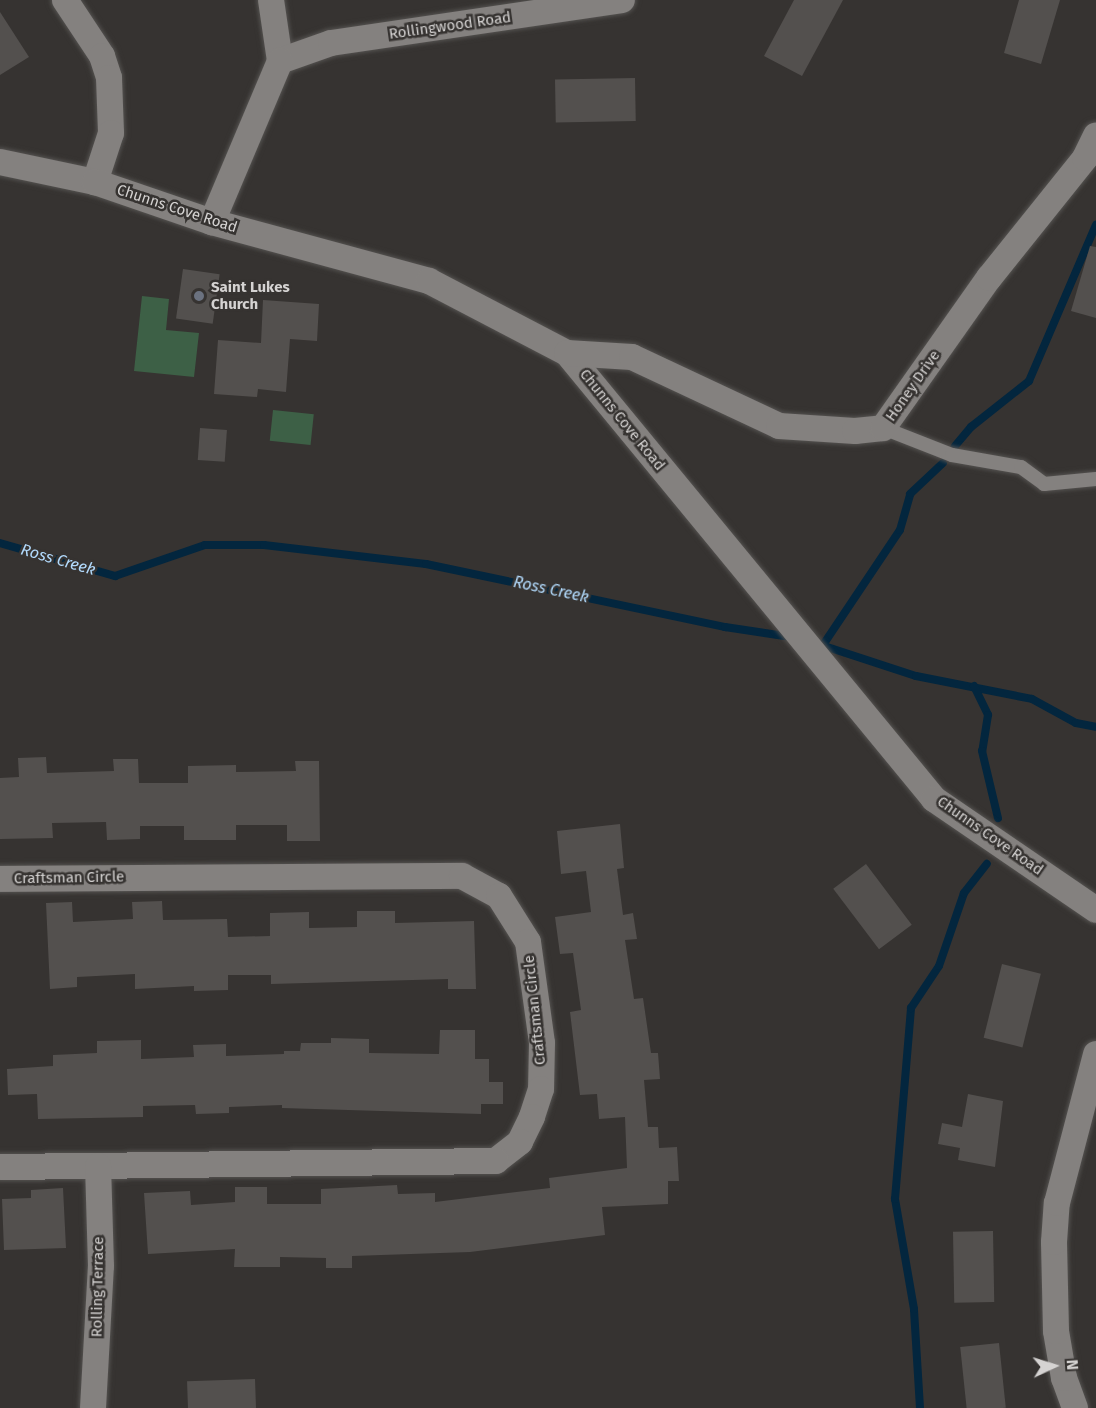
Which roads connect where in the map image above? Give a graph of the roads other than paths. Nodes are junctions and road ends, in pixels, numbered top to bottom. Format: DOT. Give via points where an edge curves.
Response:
graph roads {
  1 [pos="65,0"];
  2 [pos="271,0"];
  3 [pos="622,0"];
  4 [pos="280,61"];
  5 [pos="1096,135"];
  6 [pos="0,162"];
  7 [pos="95,182"];
  8 [pos="212,222"];
  9 [pos="567,353"];
  10 [pos="883,428"];
  11 [pos="1096,479"];
  12 [pos="0,879"];
  13 [pos="1096,910"];
  14 [pos="1096,1054"];
  15 [pos="98,1166"];
  16 [pos="0,1167"];
  17 [pos="93,1408"];
  18 [pos="1076,1408"];
  1 -- 7 [label="street" via="102,56 109,78 111,133"];
  2 -- 4 [label="street"];
  3 -- 4 [label="street, Rollingwood Road" via="331,43"];
  4 -- 8 [label="street"];
  5 -- 10 [label="street, Honey Drive" via="1085,158 989,278"];
  6 -- 7 [label="street, Chunns Cove Road"];
  7 -- 8 [label="street, Chunns Cove Road"];
  8 -- 9 [label="street, Chunns Cove Road" via="429,281"];
  9 -- 10 [label="street, Honey Drive" via="632,357 779,426 855,431"];
  9 -- 13 [label="street, Chunns Cove Road" via="934,799"];
  10 -- 11 [label="lane" via="952,455 1021,467 1044,484"];
  12 -- 15 [label="street, Craftsman Circle" via="462,876 499,896 528,942 542,1043 541,1089 520,1142 496,1161"];
  14 -- 18 [label="street" via="1057,1203 1054,1242 1056,1331 1064,1378"];
  15 -- 16 [label="street, Craftsman Circle"];
  15 -- 17 [label="street, Rolling Terrace" via="101,1266"];
}
